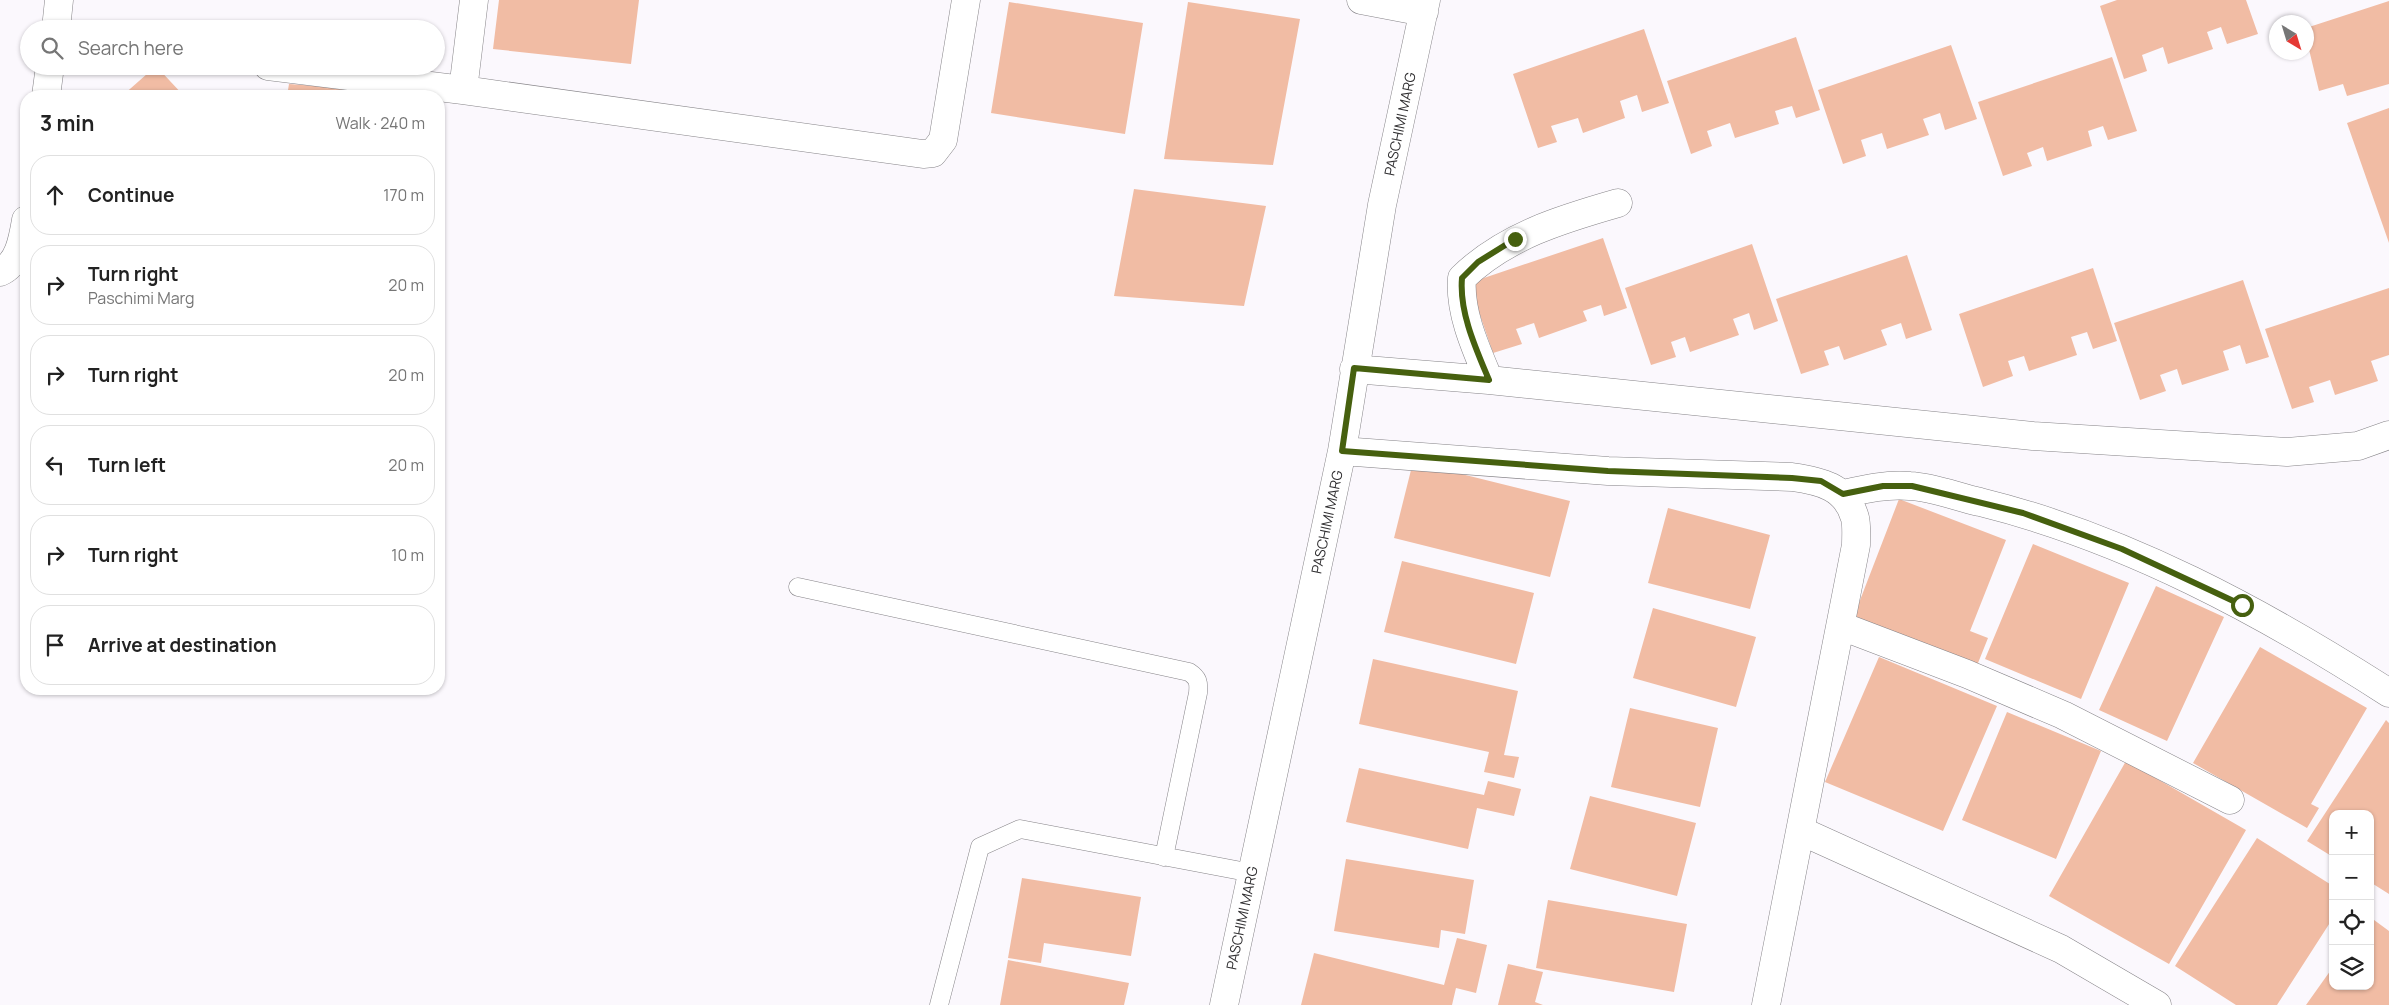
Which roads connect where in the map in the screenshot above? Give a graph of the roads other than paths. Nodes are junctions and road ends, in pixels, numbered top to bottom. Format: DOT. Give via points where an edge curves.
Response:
graph roads {
  1 [pos="59,0"];
  2 [pos="474,0"];
  3 [pos="966,0"];
  4 [pos="1361,0"];
  5 [pos="1425,6"];
  6 [pos="57,20"];
  7 [pos="49,75"];
  8 [pos="341,75"];
  9 [pos="47,90"];
  10 [pos="463,90"];
  11 [pos="1618,202"];
  12 [pos="20,247"];
  13 [pos="0,272"];
  14 [pos="1354,368"];
  15 [pos="1489,380"];
  16 [pos="2389,435"];
  17 [pos="1342,451"];
  18 [pos="1843,494"];
  19 [pos="798,587"];
  20 [pos="1841,626"];
  21 [pos="2389,693"];
  22 [pos="2230,800"];
  23 [pos="1801,831"];
  24 [pos="1164,857"];
  25 [pos="1252,873"];
  26 [pos="939,1005"];
  27 [pos="1224,1005"];
  28 [pos="1766,1005"];
  29 [pos="2157,1005"];
  1 -- 6 [label="street"];
  2 -- 10 [label="street"];
  3 -- 10 [label="street" via="943,140 933,152 923,154"];
  4 -- 5 [label="street, PASCHIMI MARG"];
  5 -- 14 [label="street, PASCHIMI MARG" via="1382,205"];
  7 -- 9 [label="street"];
  8 -- 10 [label="street"];
  11 -- 15 [label="street" via="1551,222 1515,239 1478,262 1462,278 1460,292 1473,341"];
  12 -- 13 [label="street" via="16,257"];
  14 -- 15 [label="street"];
  14 -- 17 [label="street, PASCHIMI MARG"];
  15 -- 16 [label="street" via="2053,438 2287,452 2358,446"];
  17 -- 18 [label="street" via="1608,471 1792,478 1821,481"];
  17 -- 25 [label="street, PASCHIMI MARG"];
  18 -- 20 [label="street" via="1855,518 1856,545"];
  18 -- 21 [label="street" via="1883,486 1912,486 2023,513 2122,549 2242,605"];
  19 -- 24 [label="lane" via="1189,672 1195,676 1199,683 1198,693"];
  20 -- 22 [label="street" via="1967,674 2063,716"];
  20 -- 23 [label="street"];
  23 -- 28 [label="street"];
  23 -- 29 [label="street" via="2061,949"];
  24 -- 25 [label="lane"];
  24 -- 26 [label="lane" via="1020,829 980,847"];
  25 -- 27 [label="street, PASCHIMI MARG"];
}
